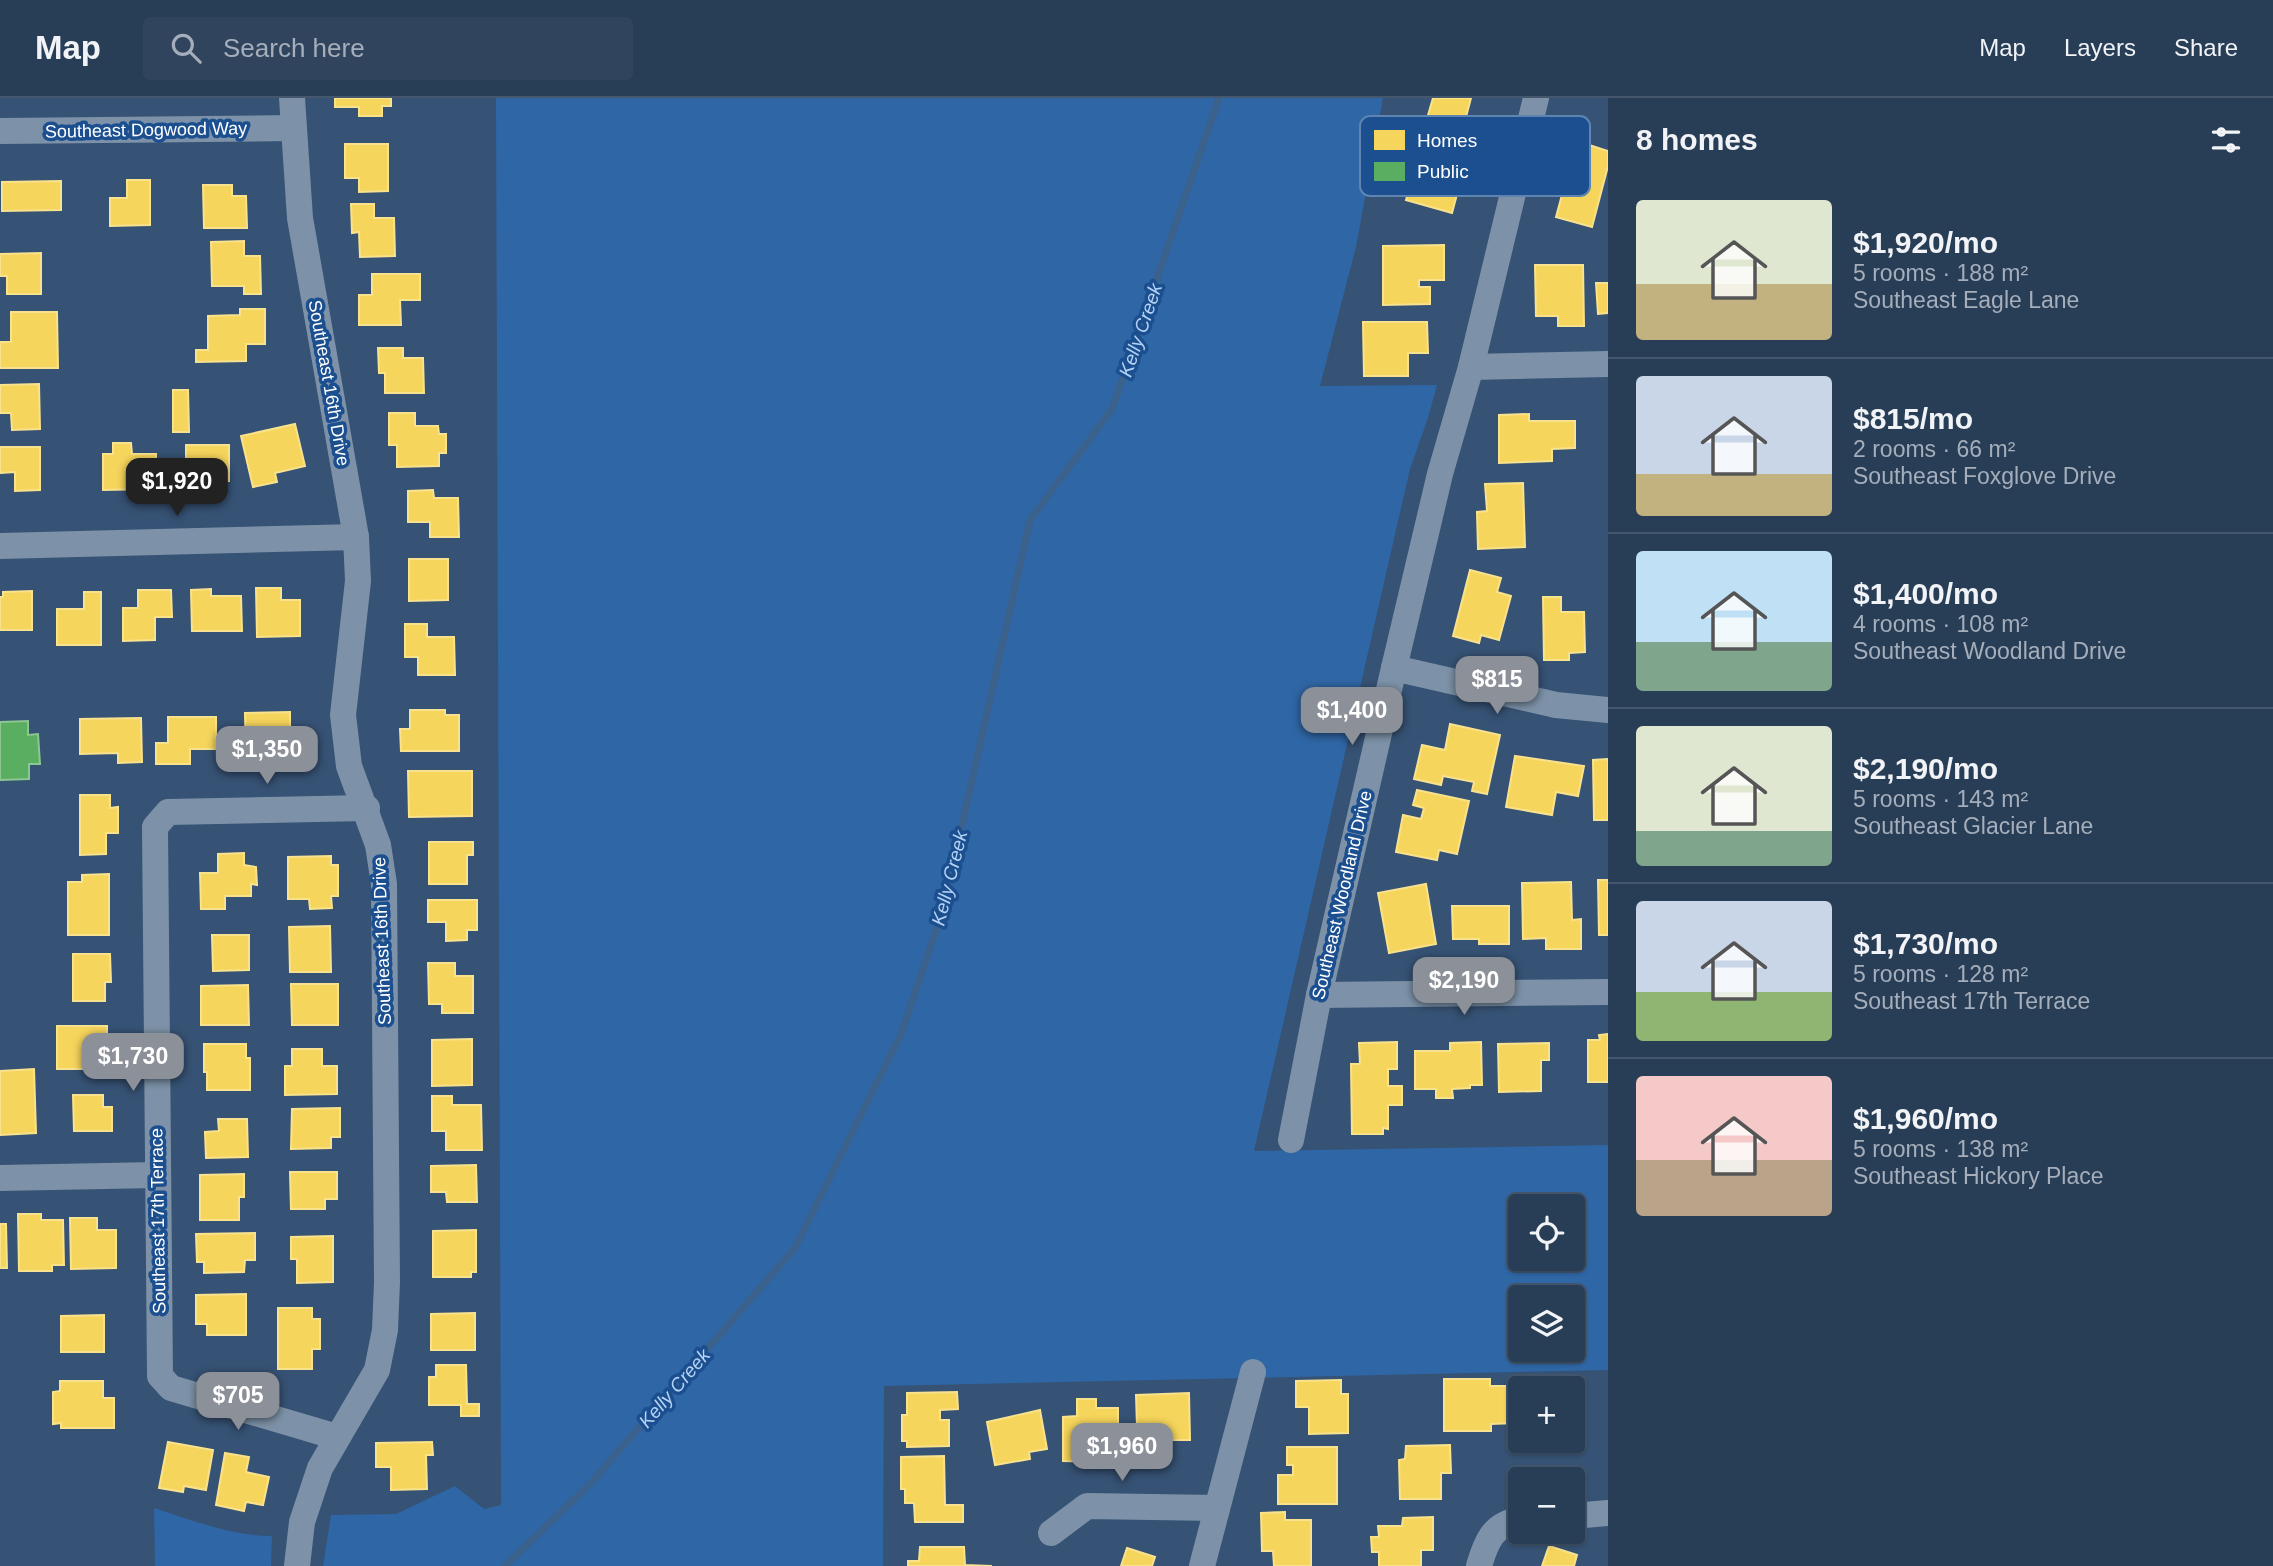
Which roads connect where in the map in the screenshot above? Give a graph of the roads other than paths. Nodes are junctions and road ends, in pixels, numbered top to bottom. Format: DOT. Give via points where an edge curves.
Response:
graph roads {
  1 [pos="292,98"];
  2 [pos="1536,98"];
  3 [pos="1532,116"];
  4 [pos="293,128"];
  5 [pos="0,131"];
  6 [pos="1512,196"];
  7 [pos="1608,364"];
  8 [pos="1471,367"];
  9 [pos="356,537"];
  10 [pos="0,546"];
  11 [pos="1394,668"];
  12 [pos="1608,710"];
  13 [pos="367,808"];
  14 [pos="1608,992"];
  15 [pos="1319,995"];
  16 [pos="1291,1140"];
  17 [pos="157,1175"];
  18 [pos="0,1178"];
  19 [pos="1253,1372"];
  20 [pos="337,1437"];
  21 [pos="1217,1508"];
  22 [pos="1608,1514"];
  23 [pos="1585,1515"];
  24 [pos="1508,1522"];
  25 [pos="1051,1533"];
  26 [pos="297,1566"];
  27 [pos="1202,1566"];
  28 [pos="1479,1566"];
  1 -- 4 [label="street, Southeast 16th Drive"];
  2 -- 3 [label="street, Southeast Woodland Drive"];
  4 -- 5 [label="street, Southeast Dogwood Way"];
  4 -- 9 [label="street, Southeast 16th Drive" via="300,218"];
  6 -- 8 [label="street, Southeast Woodland Drive"];
  7 -- 8 [label="street"];
  8 -- 11 [label="street, Southeast Woodland Drive" via="1440,474"];
  9 -- 10 [label="street"];
  9 -- 13 [label="street, Southeast 16th Drive" via="358,581 343,715 349,766"];
  11 -- 12 [label="street" via="1556,705"];
  11 -- 15 [label="street, Southeast Woodland Drive"];
  13 -- 17 [label="street, Southeast 17th Terrace" via="168,812 155,827"];
  13 -- 20 [label="street, Southeast 16th Drive" via="379,845 384,884 385,1330 376,1370"];
  14 -- 15 [label="street"];
  15 -- 16 [label="street, Southeast Woodland Drive"];
  17 -- 18 [label="street"];
  17 -- 20 [label="street, Southeast 17th Terrace" via="159,1367 164,1382 171,1388"];
  19 -- 21 [label="street"];
  20 -- 26 [label="street, Southeast 16th Drive" via="309,1497"];
  21 -- 25 [label="street" via="1087,1506"];
  21 -- 27 [label="street"];
  22 -- 23 [label="street"];
  24 -- 28 [label="street" via="1486,1541"];
}
